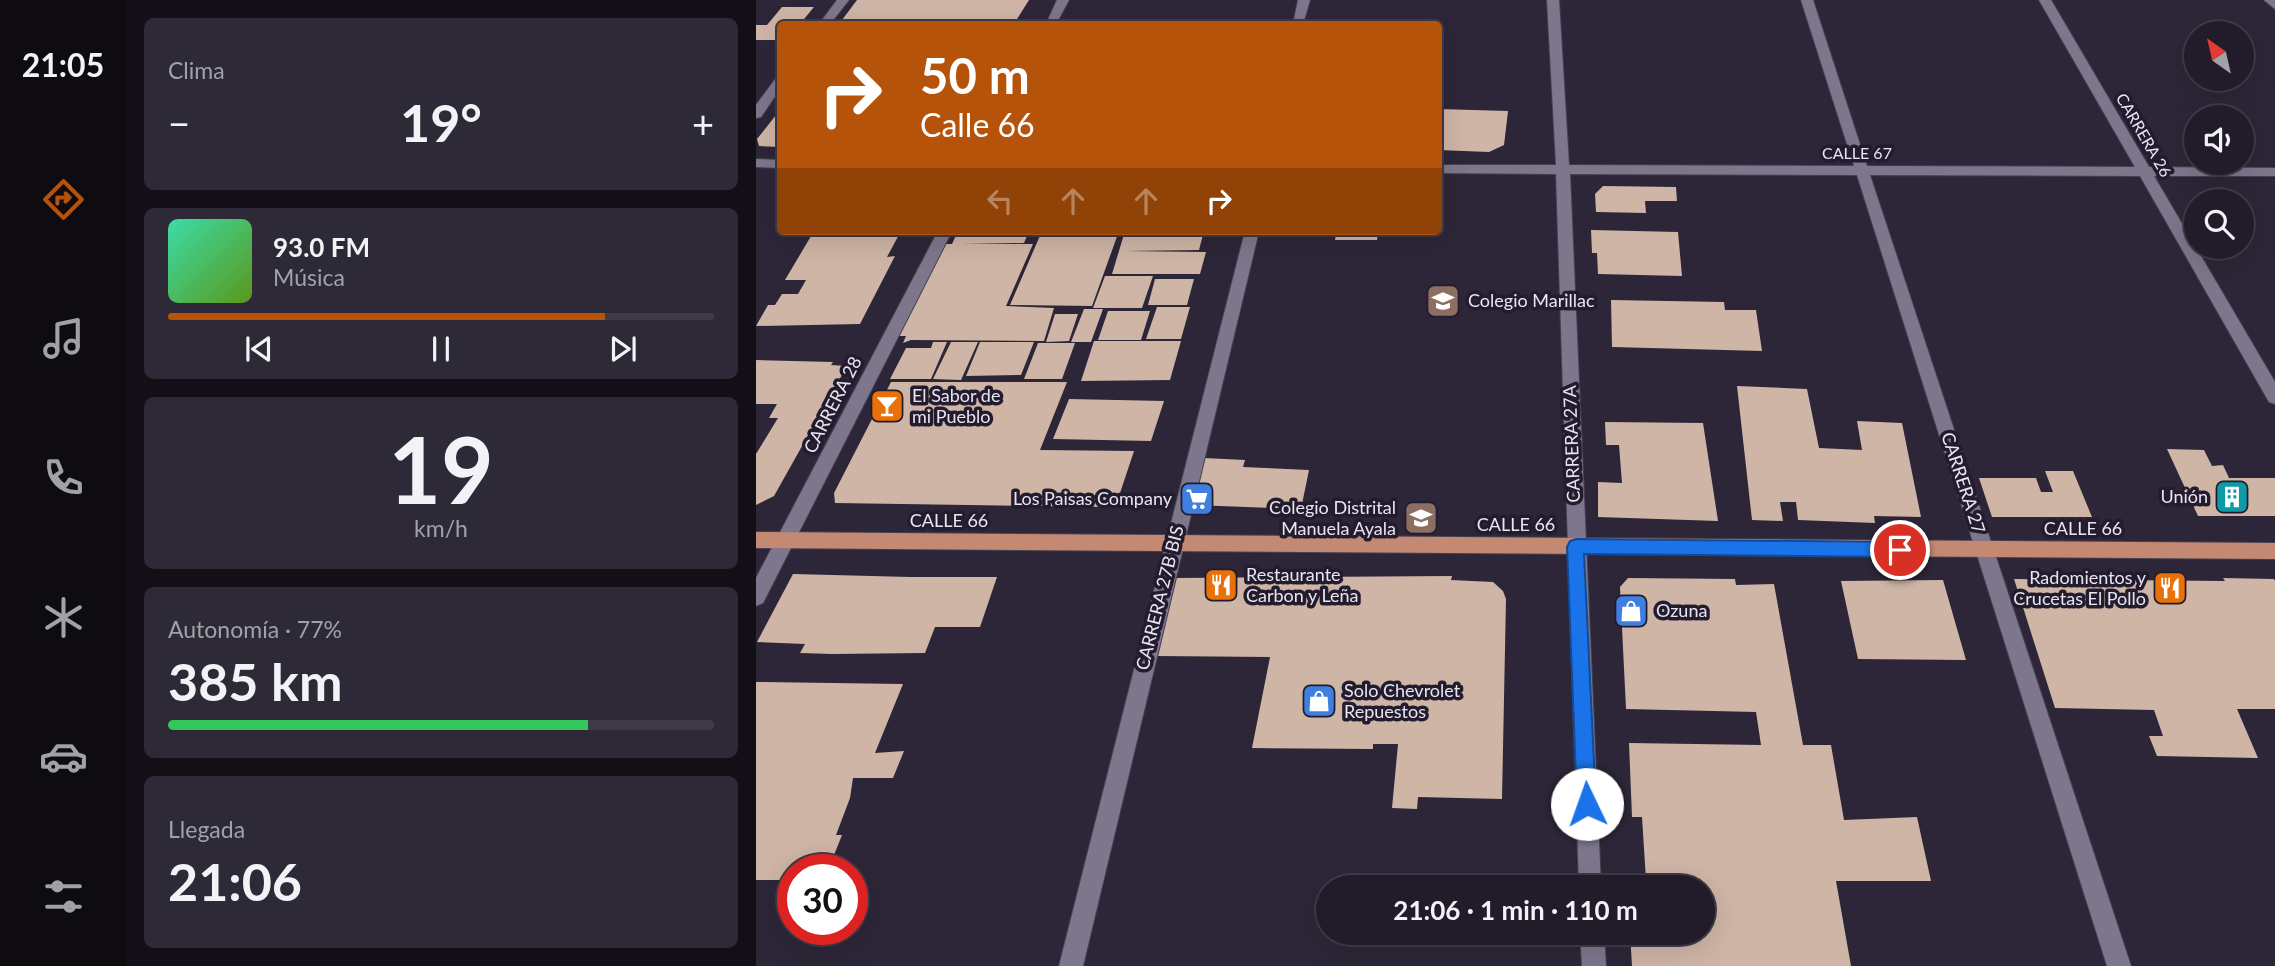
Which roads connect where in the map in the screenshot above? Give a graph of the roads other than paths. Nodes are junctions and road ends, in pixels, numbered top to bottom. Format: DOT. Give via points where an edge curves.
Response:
graph roads {
  1 [pos="842,0"];
  2 [pos="1063,0"];
  3 [pos="1304,0"];
  4 [pos="1553,0"];
  5 [pos="1807,0"];
  6 [pos="2045,0"];
  7 [pos="2270,0"];
  8 [pos="2275,6"];
  9 [pos="826,21"];
  10 [pos="1052,21"];
  11 [pos="1299,21"];
  12 [pos="777,85"];
  13 [pos="756,114"];
  14 [pos="756,163"];
  15 [pos="777,163"];
  16 [pos="1442,169"];
  17 [pos="1563,169"];
  18 [pos="1863,171"];
  19 [pos="2145,172"];
  20 [pos="2275,172"];
  21 [pos="942,235"];
  22 [pos="1251,235"];
  23 [pos="2275,397"];
  24 [pos="756,540"];
  25 [pos="785,540"];
  26 [pos="1173,544"];
  27 [pos="1576,547"];
  28 [pos="1985,550"];
  29 [pos="2275,551"];
  30 [pos="756,597"];
  31 [pos="1590,875"];
  32 [pos="1593,945"];
  33 [pos="1071,966"];
  34 [pos="1594,966"];
  35 [pos="2119,966"];
  1 -- 9 [label="street"];
  2 -- 10 [label="street"];
  3 -- 11 [label="street"];
  4 -- 17 [label="street, CARRERA 27A"];
  5 -- 18 [label="street, CARRERA 27"];
  6 -- 19 [label="street, CARRERA 26"];
  7 -- 8 [label="street"];
  12 -- 13 [label="street"];
  14 -- 15 [label="street"];
  16 -- 17 [label="street, CALLE 67"];
  17 -- 18 [label="street, CALLE 67"];
  17 -- 27 [label="street, CARRERA 27A"];
  18 -- 19 [label="street, CALLE 67"];
  18 -- 28 [label="street, CARRERA 27"];
  19 -- 20 [label="street, CALLE 67"];
  19 -- 23 [label="street, CARRERA 26"];
  21 -- 25 [label="street, CARRERA 28"];
  22 -- 26 [label="street, CARRERA 27B BIS"];
  24 -- 25 [label="main road, CALLE 66"];
  25 -- 26 [label="main road, CALLE 66"];
  25 -- 30 [label="street, CARRERA 28"];
  26 -- 27 [label="main road, CALLE 66"];
  26 -- 33 [label="street, CARRERA 27B BIS"];
  27 -- 28 [label="main road, CALLE 66"];
  27 -- 31 [label="street, CARRERA 27A"];
  28 -- 29 [label="main road, CALLE 66"];
  28 -- 35 [label="street, CARRERA 27"];
  32 -- 34 [label="street"];
}
